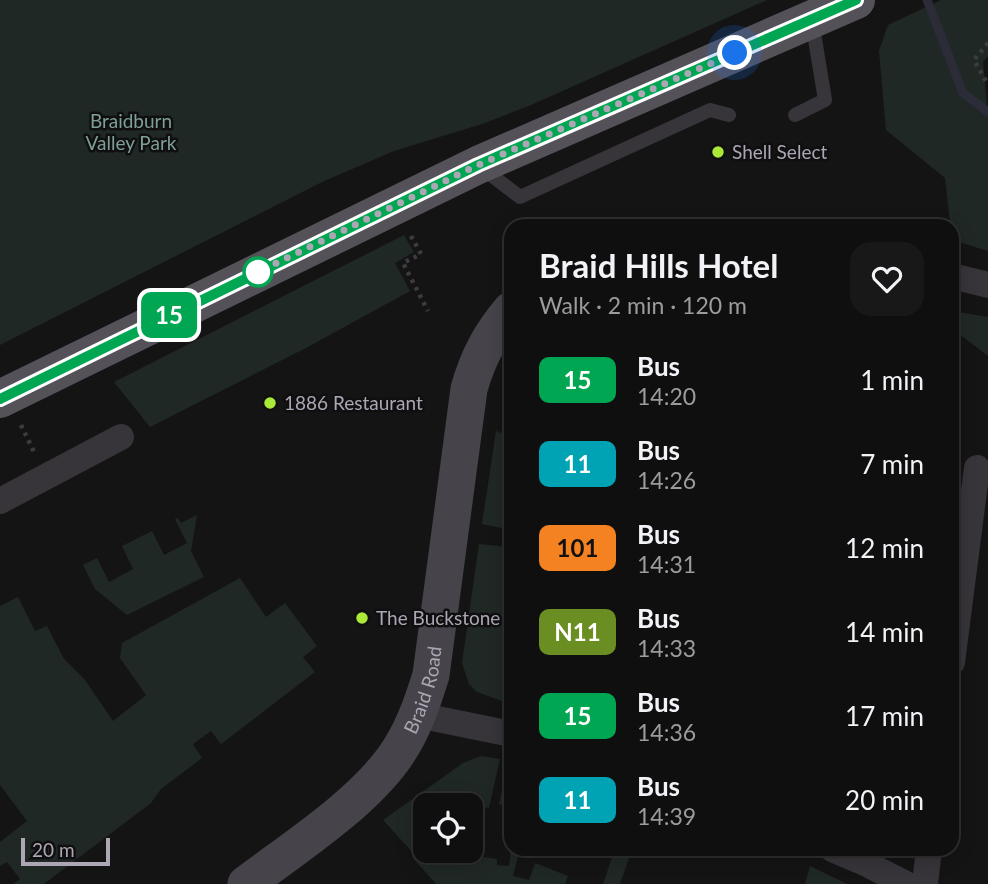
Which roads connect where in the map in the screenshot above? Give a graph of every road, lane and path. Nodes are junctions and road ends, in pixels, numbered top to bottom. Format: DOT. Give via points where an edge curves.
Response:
graph roads {
  1 [pos="856,0"];
  2 [pos="811,20"];
  3 [pos="988,43"];
  4 [pos="988,85"];
  5 [pos="729,115"];
  6 [pos="795,115"];
  7 [pos="478,165"];
  8 [pos="409,233"];
  9 [pos="959,278"];
  10 [pos="988,285"];
  11 [pos="428,311"];
  12 [pos="504,319"];
  13 [pos="3,398"];
  14 [pos="121,437"];
  15 [pos="977,468"];
  16 [pos="47,476"];
  17 [pos="0,501"];
  18 [pos="959,608"];
  19 [pos="418,715"];
  20 [pos="504,733"];
  21 [pos="847,856"];
  22 [pos="928,856"];
  23 [pos="246,884"];
  24 [pos="906,884"];
  25 [pos="925,884"];
  1 -- 2 [label="main road"];
  2 -- 6 [label="lane" via="825,100"];
  2 -- 7 [label="main road"];
  3 -- 4 [label="path" via="974,60"];
  5 -- 7 [label="lane" via="710,110 520,197"];
  7 -- 13 [label="main road"];
  8 -- 11 [label="path" via="421,254 403,264"];
  9 -- 10 [label="street"];
  12 -- 19 [label="street, Braid Road" via="480,354 469,389 431,675"];
  13 -- 16 [label="path"];
  14 -- 16 [label="street"];
  15 -- 18 [label="street"];
  16 -- 17 [label="street"];
  19 -- 20 [label="street"];
  19 -- 23 [label="street, Braid Road" via="395,757 368,787"];
  21 -- 24 [label="street"];
  22 -- 25 [label="street"];
}
